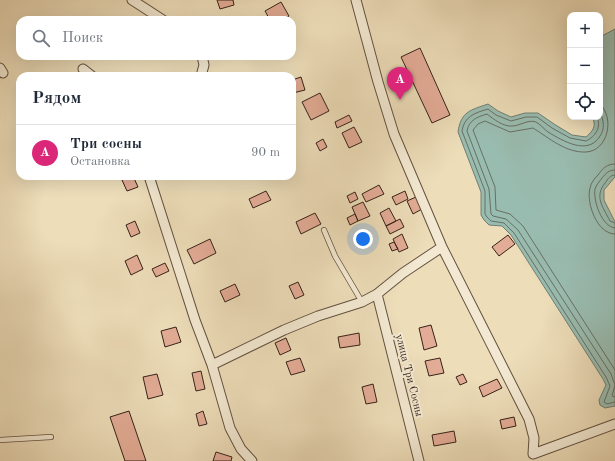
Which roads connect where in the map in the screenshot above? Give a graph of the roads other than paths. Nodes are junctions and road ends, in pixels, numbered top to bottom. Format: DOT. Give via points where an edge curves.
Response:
graph roads {
  1 [pos="132,0"];
  2 [pos="356,0"];
  3 [pos="157,16"];
  4 [pos="203,60"];
  5 [pos="83,69"];
  6 [pos="87,72"];
  7 [pos="202,72"];
  8 [pos="150,180"];
  9 [pos="324,230"];
  10 [pos="442,247"];
  11 [pos="377,294"];
  12 [pos="362,302"];
  13 [pos="212,365"];
  14 [pos="615,424"];
  15 [pos="51,437"];
  16 [pos="0,440"];
  17 [pos="533,458"];
  18 [pos="252,461"];
  19 [pos="419,461"];
  1 -- 3 [label="street"];
  2 -- 10 [label="street" via="394,134"];
  4 -- 7 [label="street"];
  5 -- 6 [label="street"];
  8 -- 13 [label="street"];
  9 -- 12 [label="lane" via="335,256"];
  10 -- 11 [label="street"];
  10 -- 17 [label="street" via="529,419 534,438"];
  11 -- 12 [label="street"];
  11 -- 19 [label="street, улица Три Сосны"];
  12 -- 13 [label="street" via="284,330"];
  13 -- 18 [label="street" via="230,428 241,449"];
  14 -- 17 [label="street"];
  15 -- 16 [label="lane"];
}
